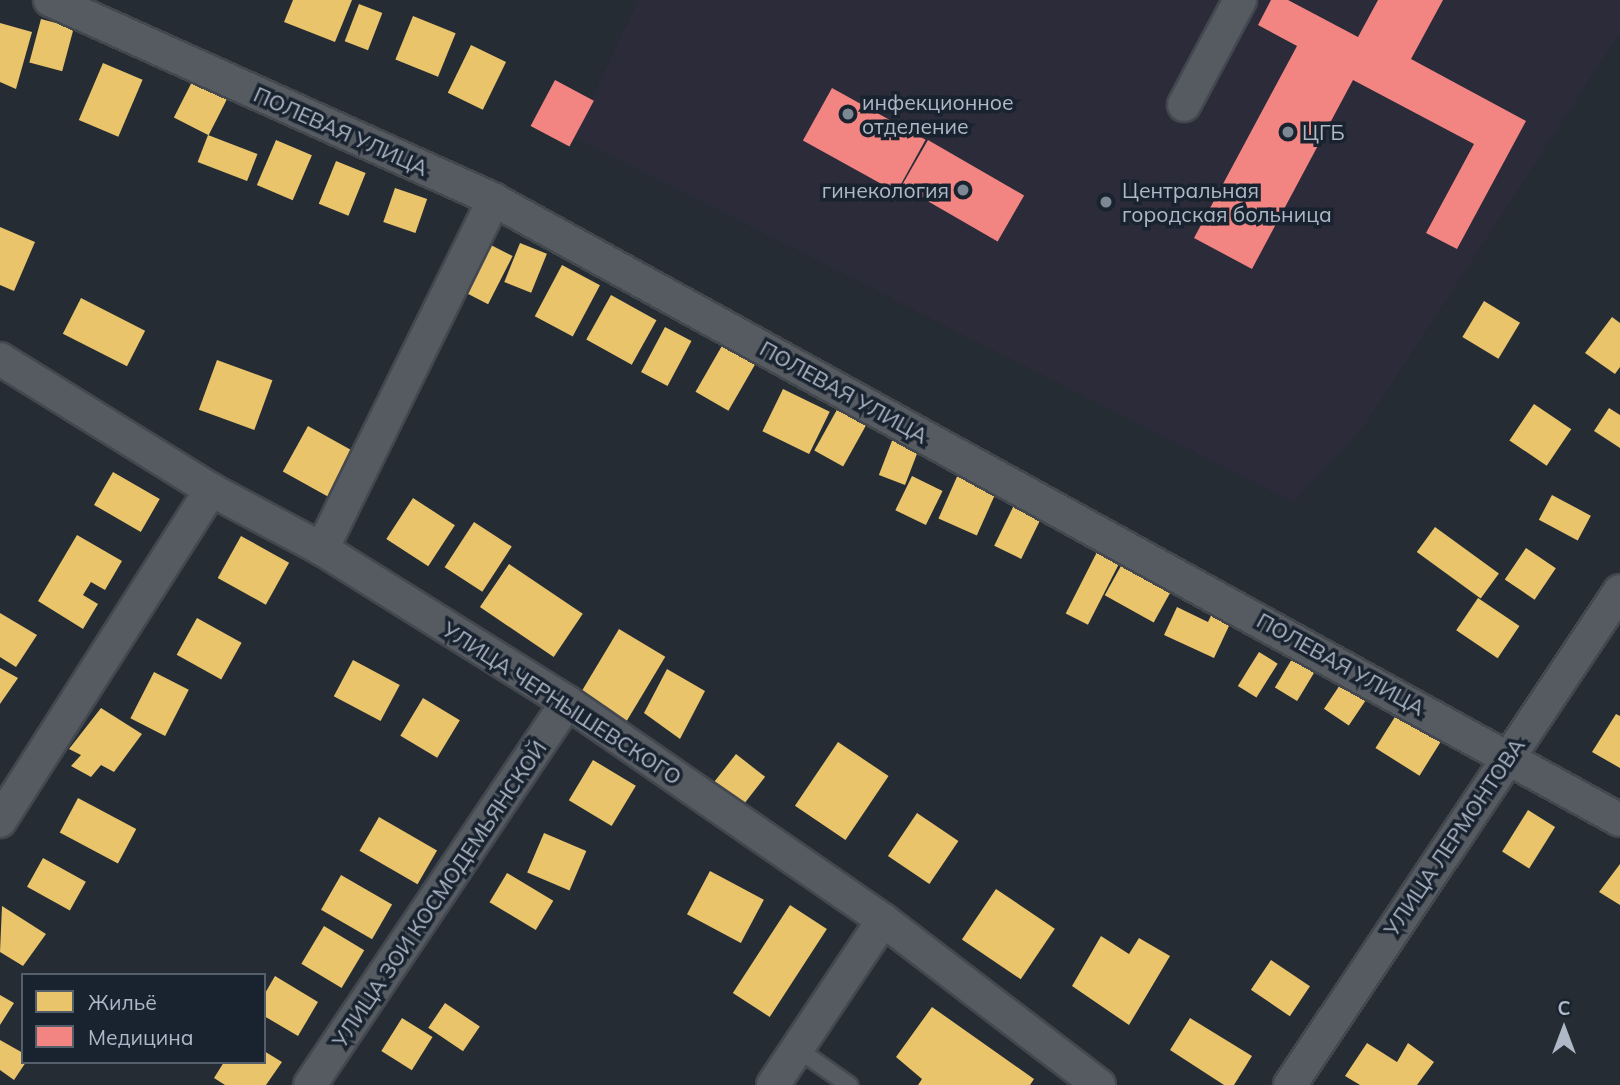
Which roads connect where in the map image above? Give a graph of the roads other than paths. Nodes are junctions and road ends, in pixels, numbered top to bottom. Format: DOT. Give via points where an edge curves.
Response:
graph roads {
  1 [pos="50,0"];
  2 [pos="1240,0"];
  3 [pos="1184,105"];
  4 [pos="494,201"];
  5 [pos="0,359"];
  6 [pos="211,490"];
  7 [pos="322,549"];
  8 [pos="1620,591"];
  9 [pos="567,702"];
  10 [pos="1508,755"];
  11 [pos="1620,820"];
  12 [pos="0,821"];
  13 [pos="883,920"];
  14 [pos="796,1048"];
  15 [pos="310,1085"];
  16 [pos="773,1085"];
  17 [pos="849,1085"];
  18 [pos="1099,1085"];
  19 [pos="1290,1085"];
  1 -- 4 [label="street, ПОЛЕВАЯ УЛИЦА"];
  2 -- 3 [label="street"];
  4 -- 7 [label="street"];
  4 -- 10 [label="street, ПОЛЕВАЯ УЛИЦА"];
  5 -- 6 [label="street, УЛИЦА ЧЕРНЫШЕВСКОГО"];
  6 -- 7 [label="street, УЛИЦА ЧЕРНЫШЕВСКОГО"];
  6 -- 12 [label="street"];
  7 -- 9 [label="street, УЛИЦА ЧЕРНЫШЕВСКОГО"];
  8 -- 10 [label="street, УЛИЦА ЛЕРМОНТОВА"];
  9 -- 13 [label="street, УЛИЦА ЧЕРНЫШЕВСКОГО"];
  9 -- 15 [label="street, УЛИЦА ЗОИ КОСМОДЕМЬЯНСКОЙ"];
  10 -- 11 [label="street, ПОЛЕВАЯ УЛИЦА"];
  10 -- 19 [label="street, УЛИЦА ЛЕРМОНТОВА"];
  13 -- 14 [label="street"];
  13 -- 18 [label="street, УЛИЦА ЧЕРНЫШЕВСКОГО"];
  14 -- 16 [label="street"];
  14 -- 17 [label="lane"];
}
